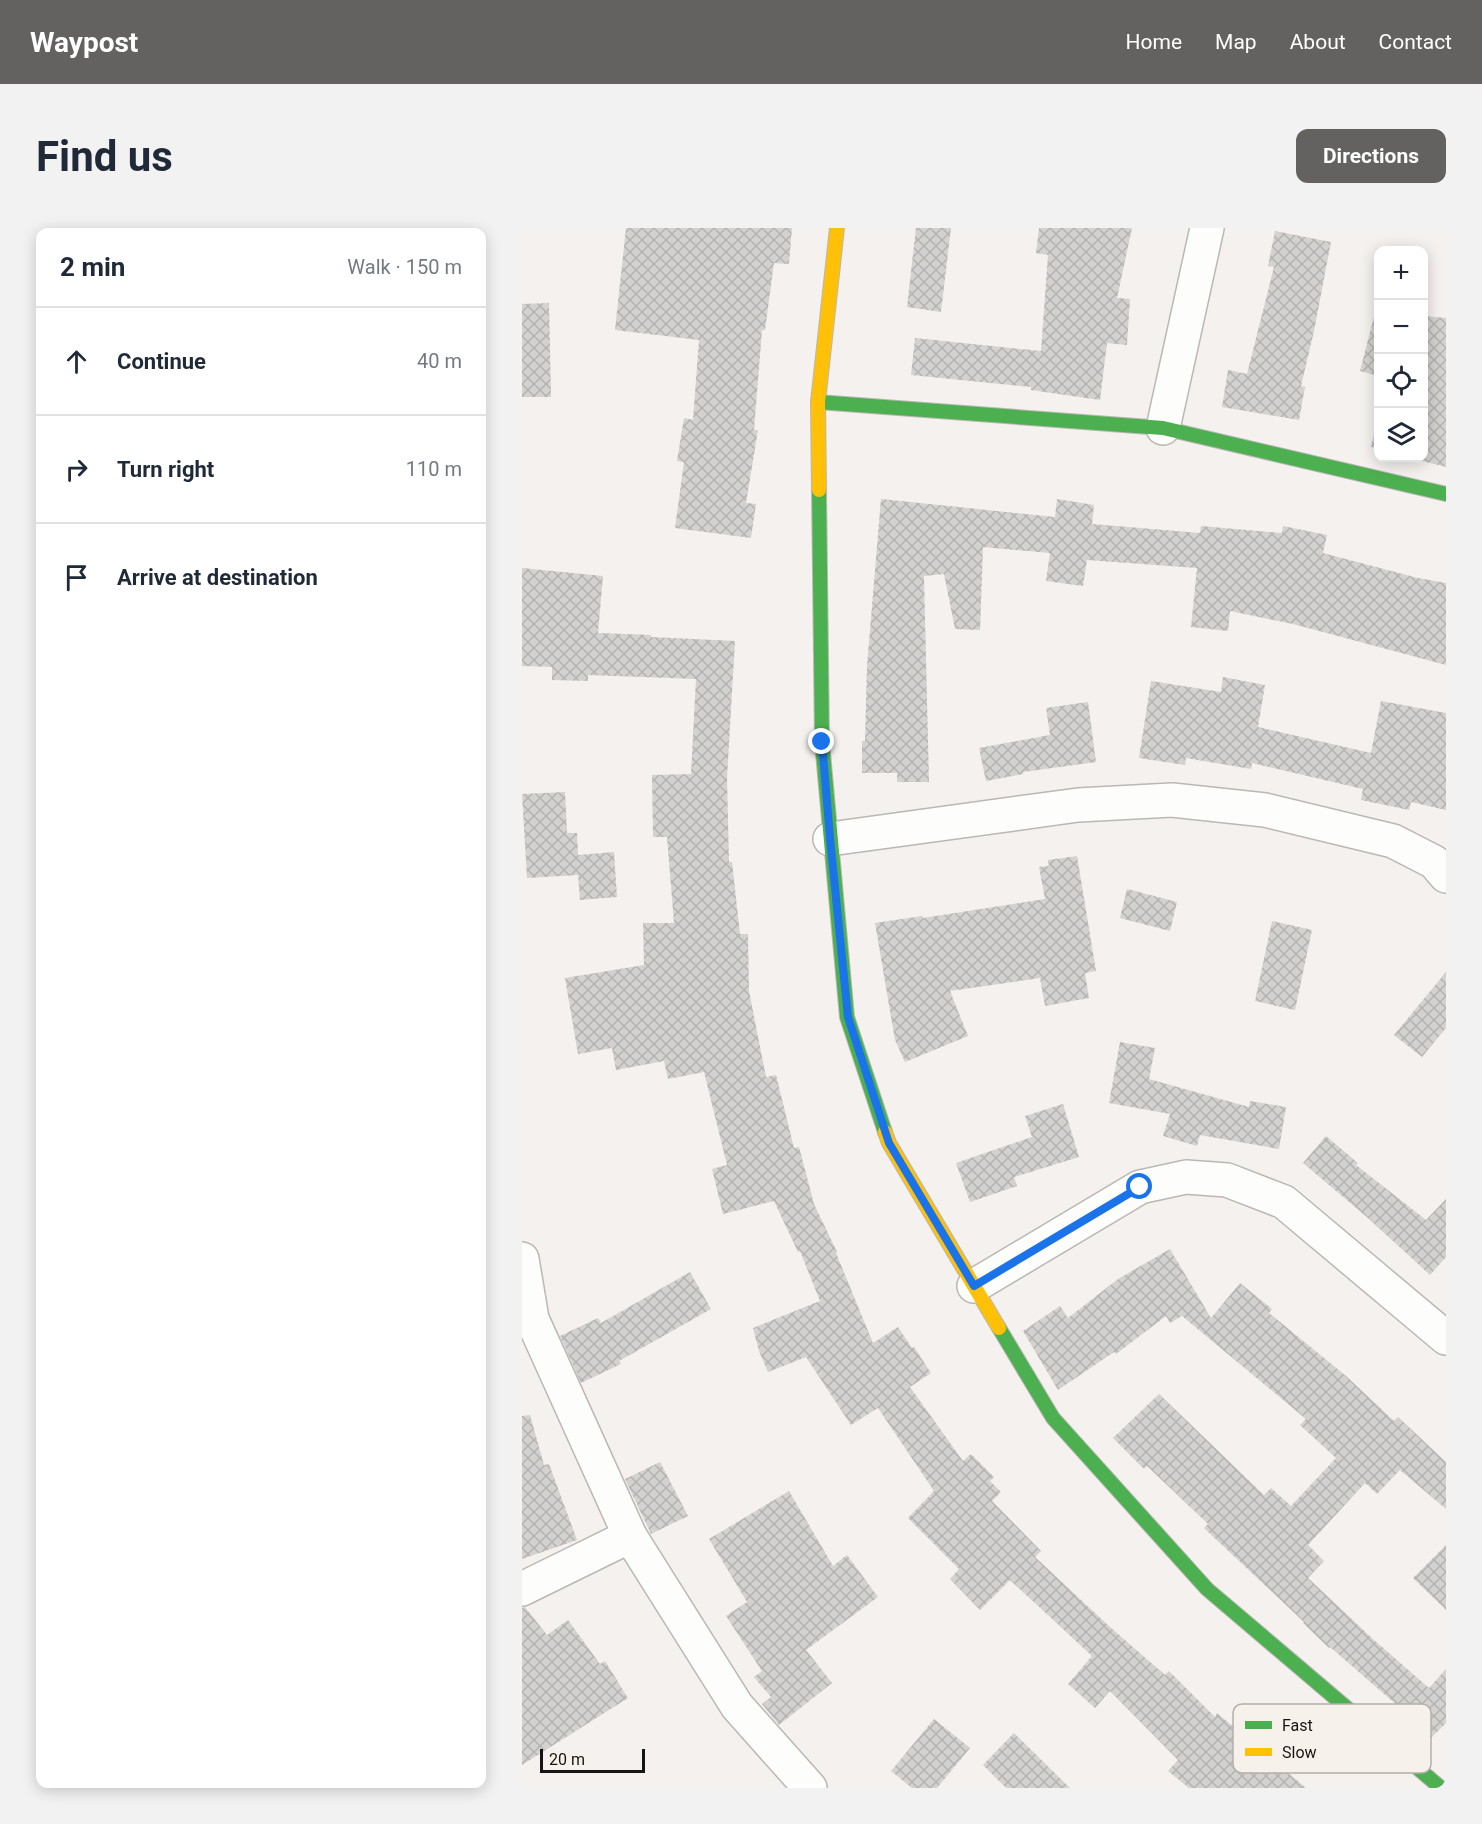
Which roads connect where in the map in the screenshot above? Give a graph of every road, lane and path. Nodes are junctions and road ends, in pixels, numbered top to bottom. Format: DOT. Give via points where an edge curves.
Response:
graph roads {
  1 [pos="837,228"];
  2 [pos="1207,228"];
  3 [pos="818,402"];
  4 [pos="1163,428"];
  5 [pos="1446,494"];
  6 [pos="830,838"];
  7 [pos="1446,876"];
  8 [pos="522,1259"];
  9 [pos="974,1286"];
  10 [pos="1446,1338"];
  11 [pos="630,1536"];
  12 [pos="522,1589"];
  13 [pos="1342,1704"];
  14 [pos="1423,1773"];
  15 [pos="810,1788"];
  16 [pos="1441,1788"];
  1 -- 3 [label="street"];
  2 -- 4 [label="street"];
  3 -- 4 [label="street"];
  3 -- 6 [label="street" via="822,742"];
  4 -- 5 [label="street"];
  6 -- 7 [label="street" via="1078,805 1172,800 1265,810 1393,841 1434,862"];
  6 -- 9 [label="street" via="848,1017 889,1143"];
  8 -- 11 [label="street" via="532,1319"];
  9 -- 10 [label="street" via="1140,1187 1186,1177 1227,1180 1284,1202"];
  9 -- 13 [label="street" via="1053,1418 1207,1589"];
  11 -- 12 [label="street"];
  11 -- 15 [label="street" via="737,1706"];
  14 -- 16 [label="street"];
}
